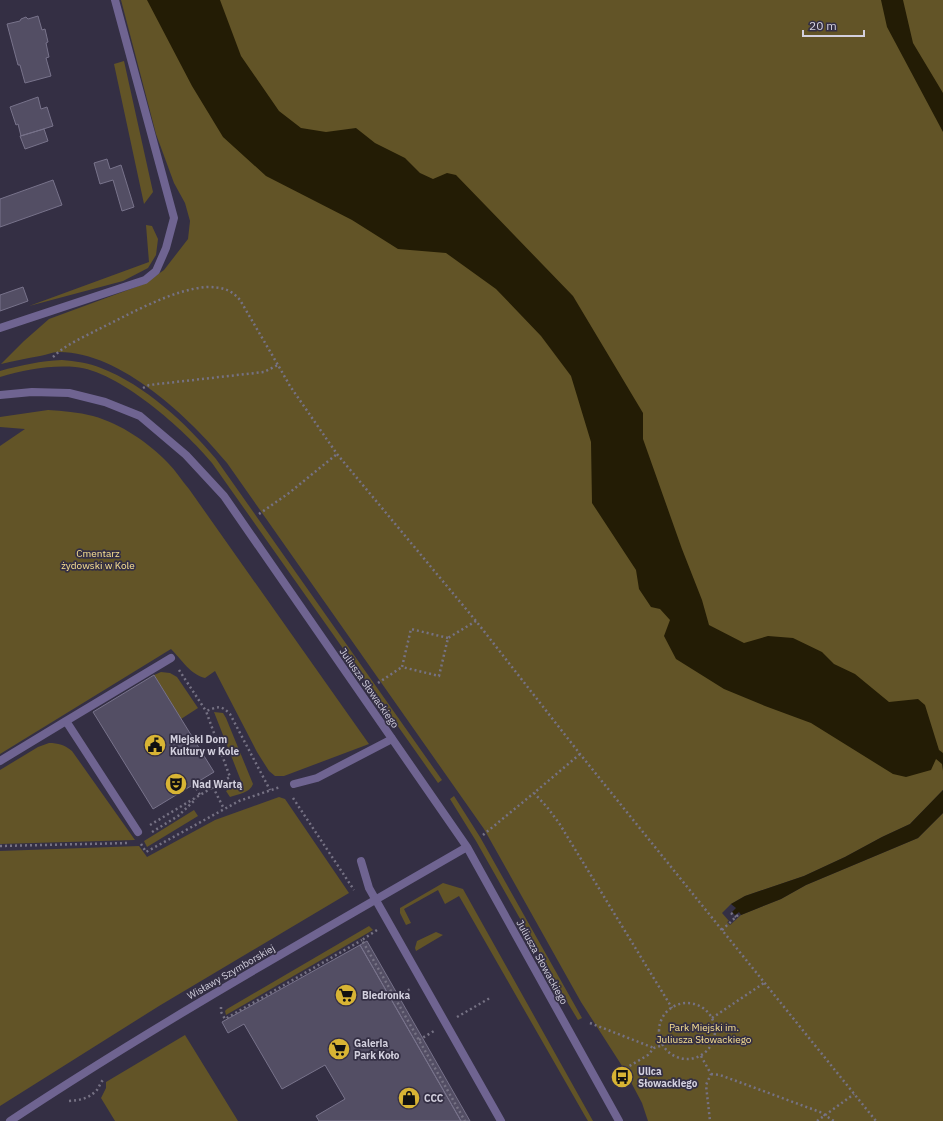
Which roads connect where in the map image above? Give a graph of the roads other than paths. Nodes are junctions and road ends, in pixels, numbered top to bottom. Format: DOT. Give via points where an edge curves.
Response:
graph roads {
  1 [pos="116,0"];
  2 [pos="0,328"];
  3 [pos="0,396"];
  4 [pos="171,658"];
  5 [pos="66,721"];
  6 [pos="392,739"];
  7 [pos="0,761"];
  8 [pos="294,784"];
  9 [pos="138,832"];
  10 [pos="466,847"];
  11 [pos="361,861"];
  12 [pos="376,899"];
  13 [pos="10,1121"];
  14 [pos="502,1121"];
  15 [pos="619,1121"];
  1 -- 2 [label="street" via="174,218 166,248 156,271 145,280"];
  3 -- 6 [label="street, Juliusza Słowackiego" via="32,392 69,393 105,402 140,416 186,455 224,496"];
  4 -- 5 [label="street"];
  5 -- 7 [label="street"];
  5 -- 9 [label="street"];
  6 -- 8 [label="street" via="317,778"];
  6 -- 10 [label="street, Juliusza Słowackiego"];
  10 -- 12 [label="street, Wisławy Szymborskiej"];
  10 -- 15 [label="street, Juliusza Słowackiego"];
  11 -- 12 [label="street" via="369,888"];
  12 -- 13 [label="street, Wisławy Szymborskiej" via="171,1019"];
  12 -- 14 [label="street"];
}
